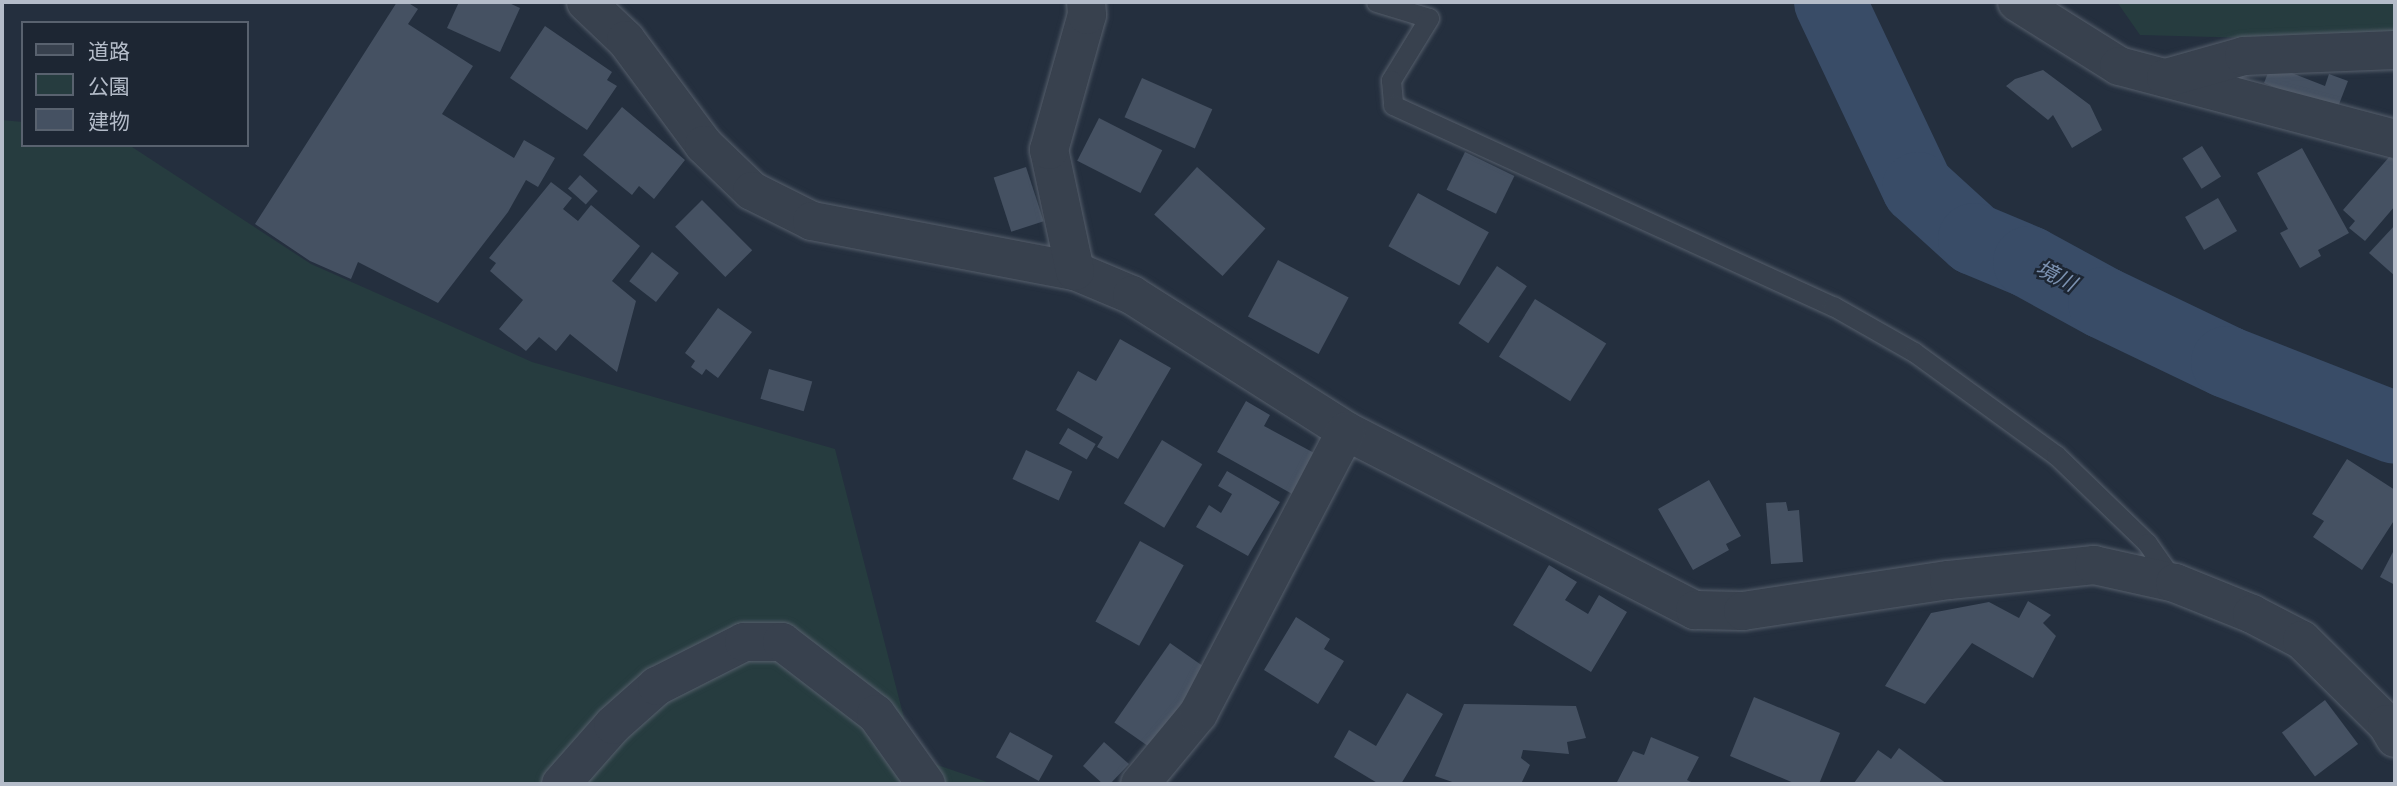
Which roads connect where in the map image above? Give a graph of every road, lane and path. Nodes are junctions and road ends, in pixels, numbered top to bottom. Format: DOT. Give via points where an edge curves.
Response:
graph roads {
  1 [pos="586,2"];
  2 [pos="1086,2"];
  3 [pos="1376,2"];
  4 [pos="2017,2"];
  5 [pos="2395,50"];
  6 [pos="2164,78"];
  7 [pos="2395,139"];
  8 [pos="1075,271"];
  9 [pos="1346,431"];
  10 [pos="2175,583"];
  11 [pos="2395,738"];
  12 [pos="561,784"];
  13 [pos="926,784"];
  14 [pos="1140,784"];
  1 -- 8 [label="street" via="626,40 704,145 752,191 812,221"];
  2 -- 8 [label="street" via="1087,15 1049,150"];
  3 -- 10 [label="lane" via="1429,18 1391,80 1393,105 1833,306 1914,352 2056,455 2147,543"];
  4 -- 6 [label="street" via="2119,66"];
  5 -- 6 [label="street" via="2244,56"];
  6 -- 7 [label="street"];
  8 -- 9 [label="street" via="1132,295"];
  9 -- 10 [label="street" via="1695,610 1743,611 1949,580 2094,565"];
  9 -- 14 [label="street" via="1198,714"];
  10 -- 11 [label="street" via="2302,640 2387,724"];
  12 -- 13 [label="street" via="612,725 657,686 744,642 782,642 876,714"];
}
